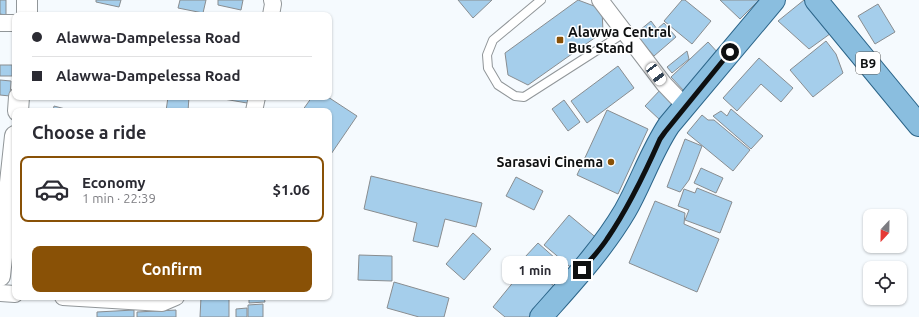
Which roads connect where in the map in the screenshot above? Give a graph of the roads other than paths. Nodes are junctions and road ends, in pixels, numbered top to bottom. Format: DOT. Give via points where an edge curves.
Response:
graph roads {
  1 [pos="27,0"];
  2 [pos="272,0"];
  3 [pos="540,0"];
  4 [pos="600,0"];
  5 [pos="774,0"];
  6 [pos="816,0"];
  7 [pos="27,12"];
  8 [pos="272,12"];
  9 [pos="0,23"];
  10 [pos="12,23"];
  11 [pos="624,33"];
  12 [pos="685,106"];
  13 [pos="919,125"];
  14 [pos="12,164"];
  15 [pos="0,276"];
  16 [pos="0,293"];
  17 [pos="12,294"];
  18 [pos="112,300"];
  19 [pos="169,300"];
  20 [pos="542,317"];
  1 -- 7 [label="street"];
  2 -- 8 [label="street"];
  3 -- 11 [label="lane" via="493,40 487,54 488,68 498,85 515,96 524,97"];
  4 -- 11 [label="street"];
  5 -- 12 [label="main road"];
  6 -- 13 [label="main road, B9"];
  9 -- 10 [label="street"];
  11 -- 12 [label="street" via="664,84"];
  12 -- 20 [label="main road" via="660,139 639,185 606,240"];
  14 -- 15 [label="street"];
  16 -- 17 [label="street"];
  18 -- 19 [label="street" via="162,303"];
}
